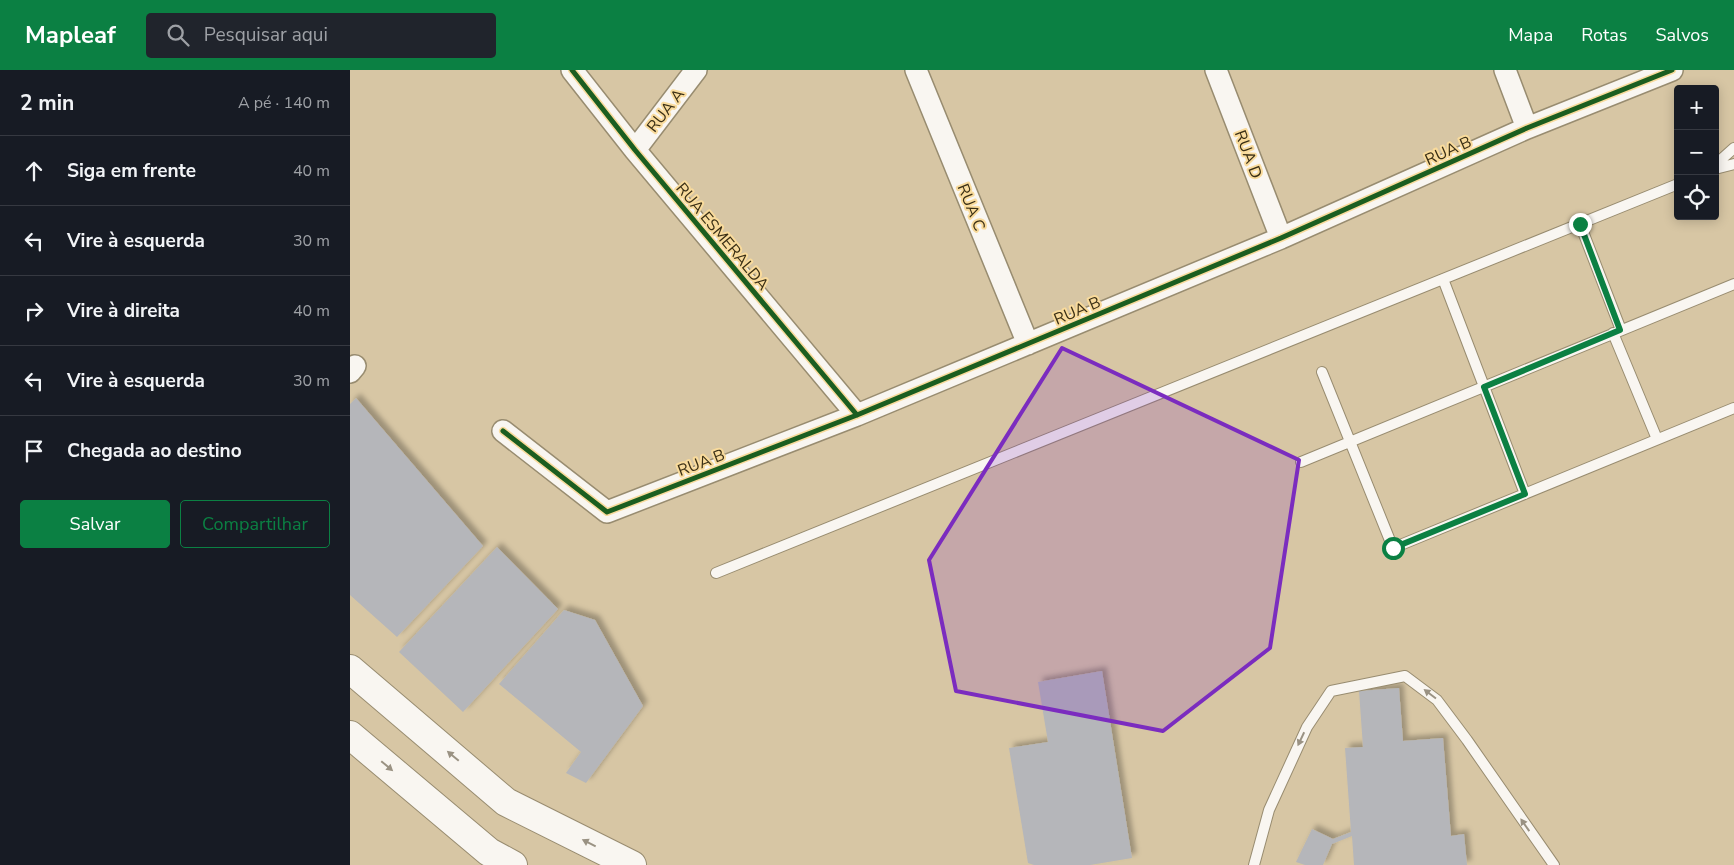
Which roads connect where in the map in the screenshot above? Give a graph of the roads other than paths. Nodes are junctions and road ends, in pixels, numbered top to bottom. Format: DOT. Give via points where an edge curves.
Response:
graph roads {
  1 [pos="572,70"];
  2 [pos="696,70"];
  3 [pos="916,70"];
  4 [pos="1216,70"];
  5 [pos="1505,70"];
  6 [pos="1672,70"];
  7 [pos="1527,128"];
  8 [pos="1734,148"];
  9 [pos="635,150"];
  10 [pos="1719,161"];
  11 [pos="1734,164"];
  12 [pos="1719,169"];
  13 [pos="1674,186"];
  14 [pos="1580,224"];
  15 [pos="1281,238"];
  16 [pos="1443,279"];
  17 [pos="1734,284"];
  18 [pos="1617,332"];
  19 [pos="1028,344"];
  20 [pos="1322,372"];
  21 [pos="1484,387"];
  22 [pos="1734,408"];
  23 [pos="857,415"];
  24 [pos="503,431"];
  25 [pos="1657,439"];
  26 [pos="1350,442"];
  27 [pos="1301,462"];
  28 [pos="1525,494"];
  29 [pos="716,572"];
  30 [pos="350,669"];
  31 [pos="350,735"];
  32 [pos="513,865"];
  33 [pos="632,865"];
  34 [pos="1254,865"];
  35 [pos="1554,865"];
  1 -- 9 [label="street, RUA ESMERALDA"];
  2 -- 9 [label="street, RUA A"];
  3 -- 19 [label="street, RUA C"];
  4 -- 15 [label="street, RUA D"];
  5 -- 7 [label="street"];
  6 -- 7 [label="street, RUA B"];
  7 -- 15 [label="street, RUA B"];
  8 -- 10 [label="lane"];
  9 -- 23 [label="street, RUA ESMERALDA"];
  11 -- 12 [label="lane"];
  13 -- 14 [label="lane"];
  14 -- 16 [label="lane"];
  14 -- 18 [label="lane"];
  15 -- 19 [label="street, RUA B"];
  16 -- 21 [label="lane"];
  16 -- 29 [label="lane"];
  17 -- 18 [label="lane"];
  18 -- 21 [label="lane"];
  18 -- 25 [label="lane"];
  19 -- 23 [label="street, RUA B"];
  20 -- 26 [label="lane"];
  21 -- 26 [label="lane"];
  21 -- 28 [label="lane"];
  22 -- 25 [label="lane"];
  23 -- 24 [label="street, RUA B" via="607,512"];
  25 -- 28 [label="lane"];
  26 -- 27 [label="lane"];
  26 -- 28 [label="lane" via="1393,548"];
  33 -- 30 [label="highway, one-way" via="506,802"];
  31 -- 32 [label="highway, one-way" via="489,852"];
  35 -- 34 [label="lane, one-way" via="1437,700 1405,676 1332,691 1307,727 1269,810"];
}
